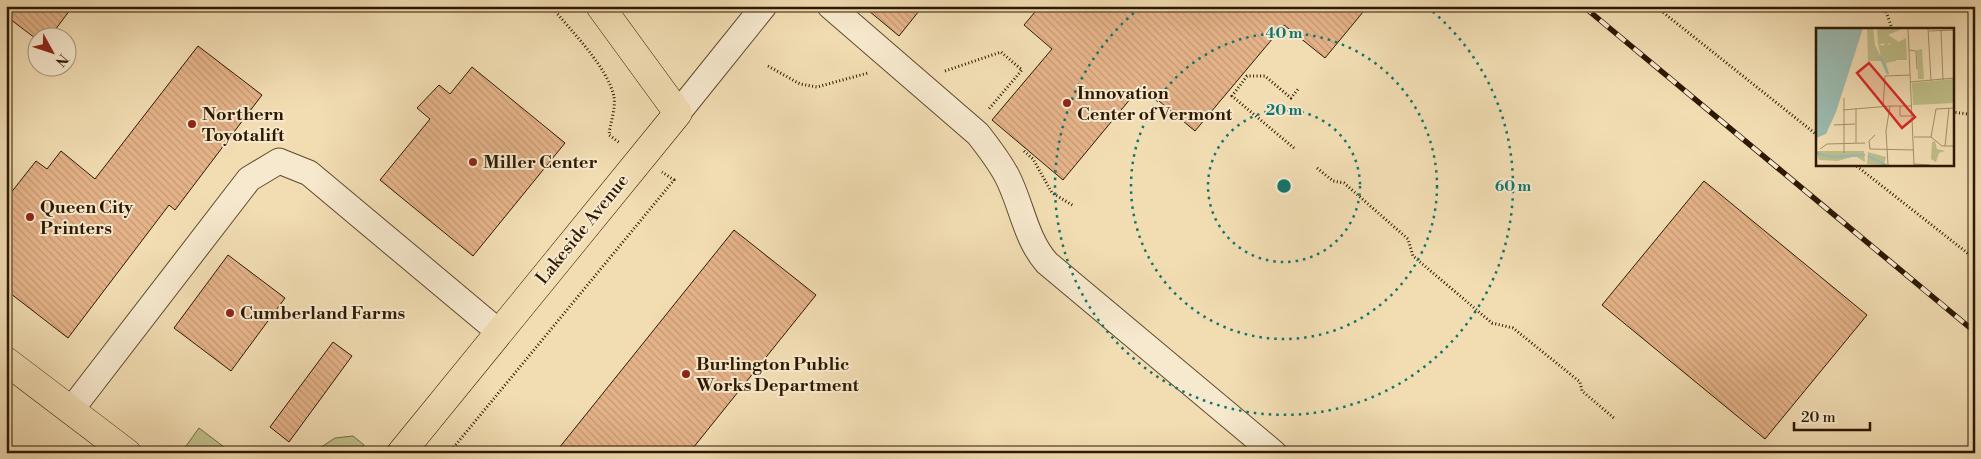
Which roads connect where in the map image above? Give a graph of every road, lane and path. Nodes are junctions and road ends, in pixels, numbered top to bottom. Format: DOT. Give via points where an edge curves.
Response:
graph roads {
  1 [pos="550,6"];
  2 [pos="600,6"];
  3 [pos="764,6"];
  4 [pos="830,6"];
  5 [pos="1655,6"];
  6 [pos="1882,6"];
  7 [pos="1892,28"];
  8 [pos="768,66"];
  9 [pos="898,66"];
  10 [pos="942,72"];
  11 [pos="1299,88"];
  12 [pos="1954,112"];
  13 [pos="678,113"];
  14 [pos="1975,115"];
  15 [pos="982,116"];
  16 [pos="1816,134"];
  17 [pos="1294,148"];
  18 [pos="641,157"];
  19 [pos="1855,165"];
  20 [pos="1317,168"];
  21 [pos="1975,260"];
  22 [pos="499,332"];
  23 [pos="6,360"];
  24 [pos="71,410"];
  25 [pos="1614,418"];
  26 [pos="127,453"];
  27 [pos="401,453"];
  28 [pos="449,453"];
  29 [pos="1274,453"];
  1 -- 18 [label="path" via="596,61 611,87 615,99 609,135"];
  2 -- 13 [label="main road"];
  3 -- 13 [label="street, Lakeside Avenue"];
  4 -- 9 [label="street"];
  5 -- 16 [label="path"];
  6 -- 7 [label="path"];
  8 -- 9 [label="path" via="800,84 817,87"];
  9 -- 29 [label="street" via="969,126 991,150 1007,176 1034,246 1048,263"];
  10 -- 15 [label="path" via="1001,52 1022,70"];
  11 -- 17 [label="path" via="1290,98 1264,76 1247,76 1232,96"];
  12 -- 14 [label="path"];
  13 -- 18 [label="main road, Lakeside Avenue"];
  18 -- 22 [label="main road, Lakeside Avenue"];
  18 -- 28 [label="path" via="674,180"];
  19 -- 21 [label="path"];
  20 -- 25 [label="path" via="1333,181 1344,183 1408,239 1413,256 1470,305 1492,323 1514,328 1580,382 1582,391"];
  22 -- 24 [label="street" via="309,173 279,162 249,178"];
  22 -- 27 [label="main road, Lakeside Avenue"];
  23 -- 24 [label="main road"];
  24 -- 26 [label="main road"];
}
